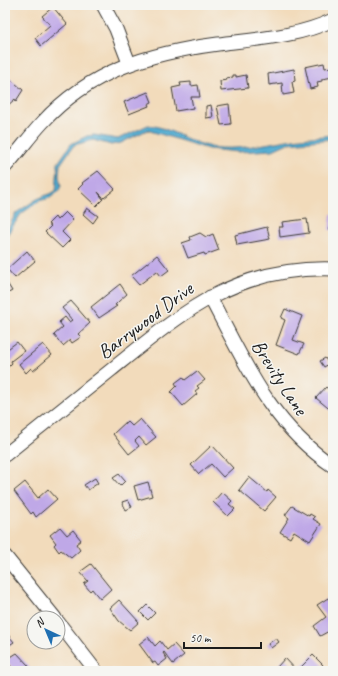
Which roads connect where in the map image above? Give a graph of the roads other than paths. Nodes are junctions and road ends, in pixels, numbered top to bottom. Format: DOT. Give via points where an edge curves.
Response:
graph roads {
  1 [pos="103,5"];
  2 [pos="333,20"];
  3 [pos="129,63"];
  4 [pos="5,167"];
  5 [pos="333,269"];
  6 [pos="210,297"];
  7 [pos="5,455"];
  8 [pos="333,466"];
  9 [pos="5,556"];
  10 [pos="49,610"];
  11 [pos="66,632"];
  12 [pos="96,671"];
  1 -- 3 [label="street" via="116,29"];
  2 -- 3 [label="street" via="289,34 178,51"];
  3 -- 4 [label="street" via="97,78 67,100 42,123"];
  5 -- 6 [label="street, Barrywood Drive" via="304,269 265,275"];
  6 -- 7 [label="street, Barrywood Drive" via="166,326"];
  6 -- 8 [label="street, Brevity Lane" via="262,394 277,415 302,442"];
  9 -- 10 [label="street"];
  11 -- 12 [label="street"];
}
